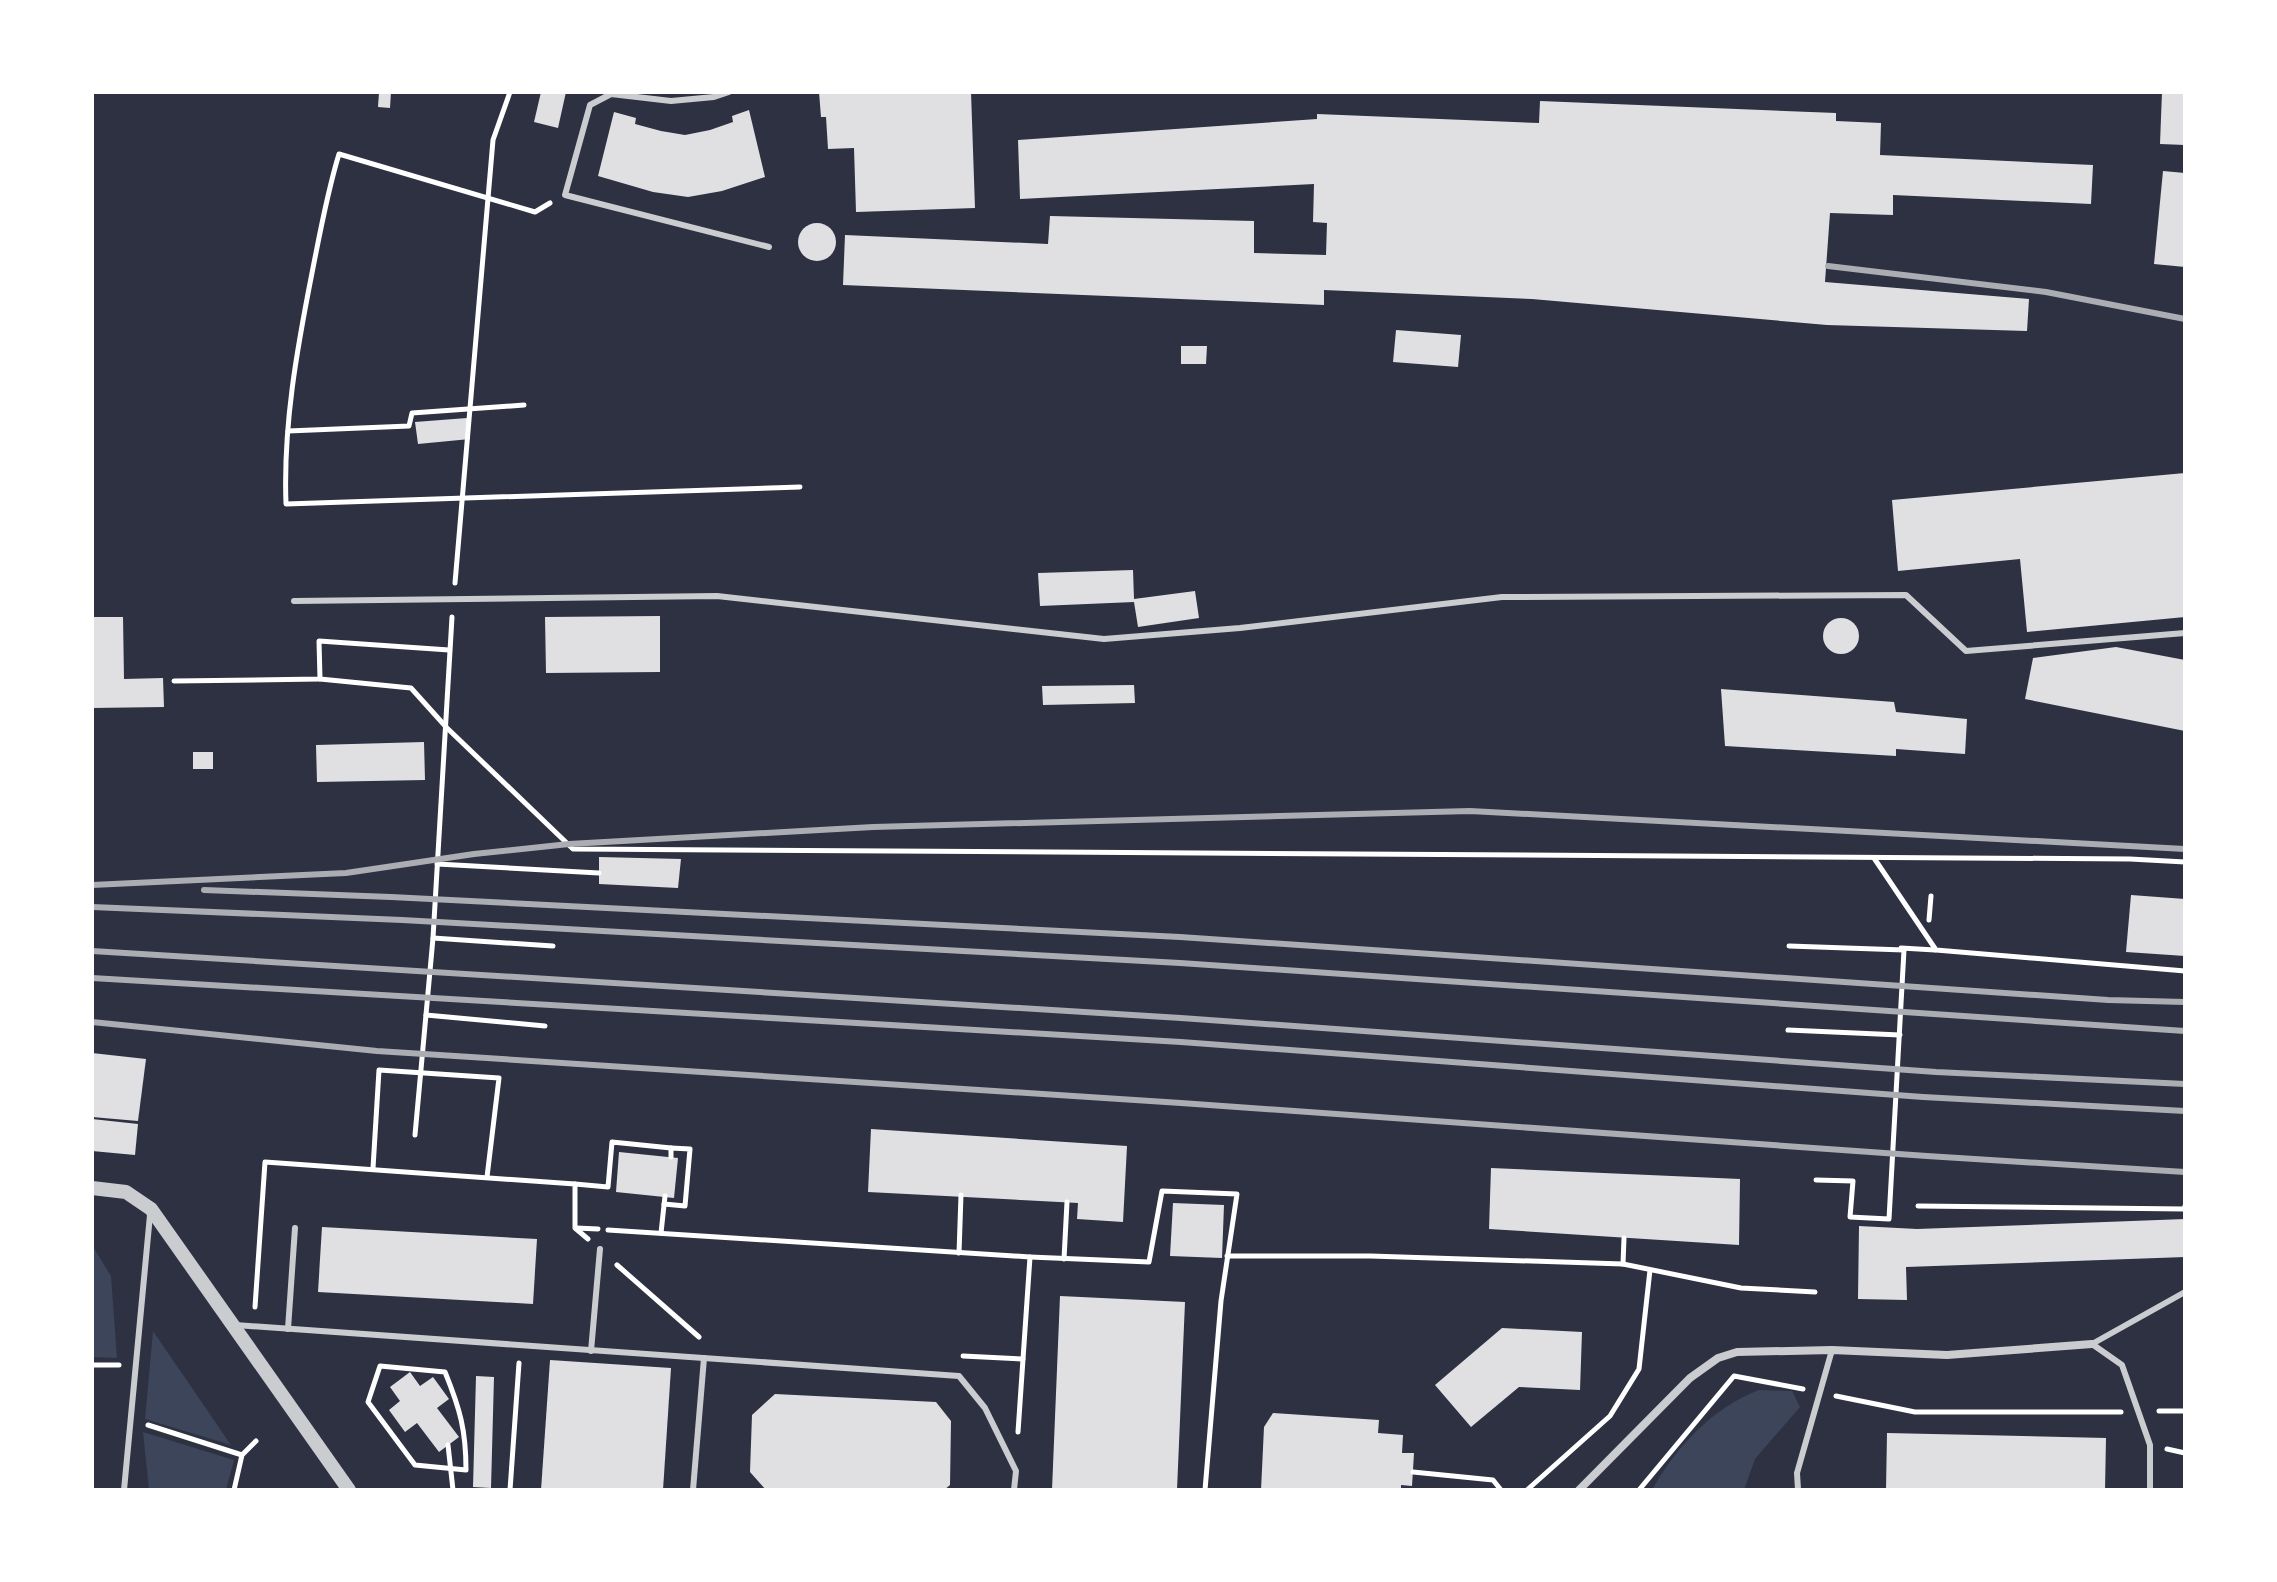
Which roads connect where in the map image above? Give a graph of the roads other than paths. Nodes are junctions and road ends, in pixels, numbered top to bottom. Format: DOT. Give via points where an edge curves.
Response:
graph roads {
  1 [pos="729,92"];
  2 [pos="769,247"];
  3 [pos="294,601"];
  4 [pos="2185,633"];
  5 [pos="92,1188"];
  6 [pos="151,1209"];
  7 [pos="295,1228"];
  8 [pos="600,1249"];
  9 [pos="2185,1292"];
  10 [pos="231,1325"];
  11 [pos="288,1329"];
  12 [pos="2092,1344"];
  13 [pos="1832,1350"];
  14 [pos="591,1351"];
  15 [pos="704,1358"];
  16 [pos="124,1490"];
  17 [pos="349,1490"];
  18 [pos="693,1490"];
  19 [pos="1014,1490"];
  20 [pos="1579,1490"];
  21 [pos="1798,1490"];
  22 [pos="2150,1490"];
  1 -- 2 [label="lane" via="671,101 611,94 590,105 565,195"];
  3 -- 4 [label="lane" via="717,596 1104,639 1502,597 1906,595 1966,651"];
  5 -- 6 [label="street" via="126,1192"];
  6 -- 10 [label="street"];
  6 -- 16 [label="lane"];
  7 -- 11 [label="lane"];
  8 -- 14 [label="lane"];
  9 -- 12 [label="lane"];
  10 -- 11 [label="lane"];
  10 -- 17 [label="street"];
  11 -- 14 [label="lane"];
  12 -- 13 [label="street" via="1947,1355"];
  12 -- 22 [label="lane" via="2122,1365 2150,1445"];
  13 -- 20 [label="street" via="1737,1352 1718,1358 1690,1378"];
  13 -- 21 [label="lane" via="1797,1473"];
  14 -- 15 [label="lane"];
  15 -- 18 [label="lane"];
  15 -- 19 [label="lane" via="959,1376 985,1408 1016,1471"];
}
